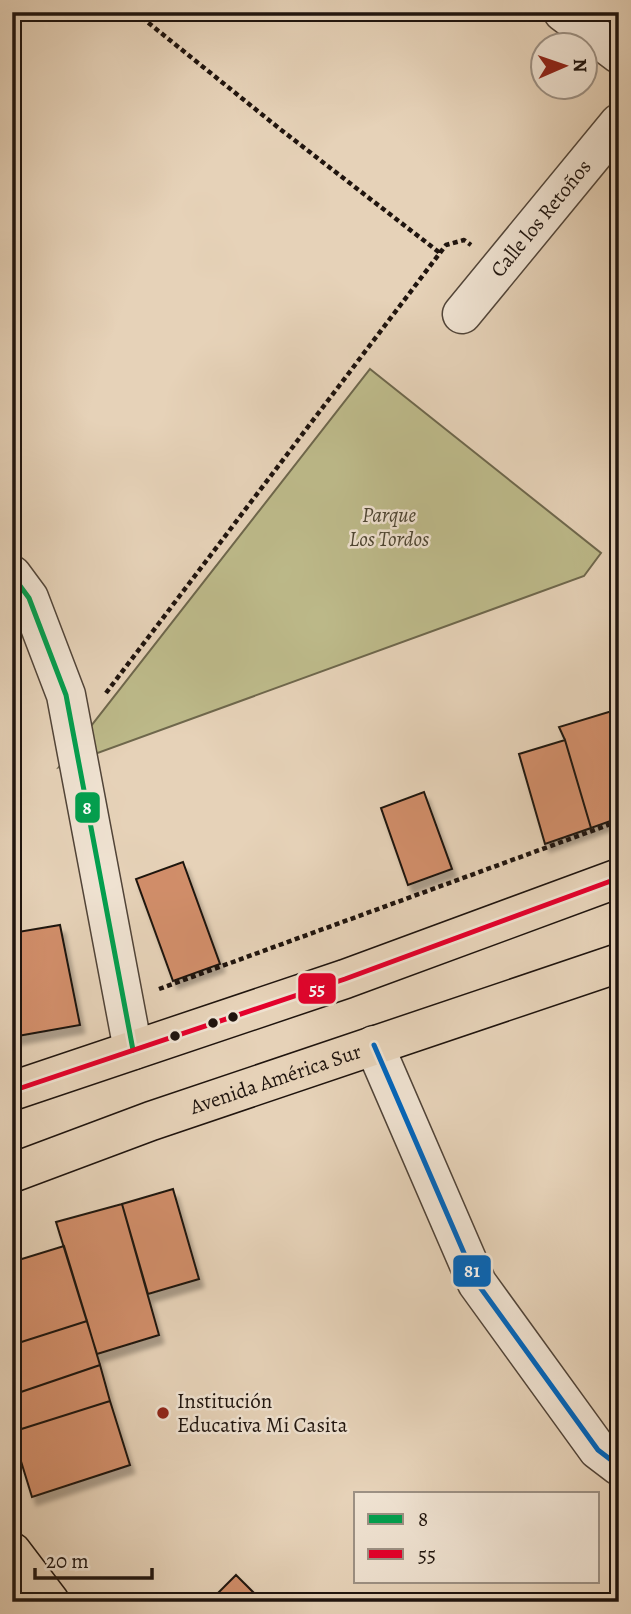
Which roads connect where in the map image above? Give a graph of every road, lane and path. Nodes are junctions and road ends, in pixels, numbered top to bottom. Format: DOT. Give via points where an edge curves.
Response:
graph roads {
  1 [pos="135,12"];
  2 [pos="563,12"];
  3 [pos="619,54"];
  4 [pos="619,123"];
  5 [pos="440,253"];
  6 [pos="502,265"];
  7 [pos="462,313"];
  8 [pos="12,575"];
  9 [pos="74,736"];
  10 [pos="619,821"];
  11 [pos="619,878"];
  12 [pos="619,963"];
  13 [pos="124,1003"];
  14 [pos="374,1045"];
  15 [pos="133,1050"];
  16 [pos="12,1091"];
  17 [pos="12,1172"];
  18 [pos="619,1466"];
  19 [pos="12,1552"];
  20 [pos="50,1602"];
  1 -- 5 [label="path"];
  2 -- 3 [label="street"];
  4 -- 6 [label="street, Calle los Retoños"];
  5 -- 6 [label="path" via="446,244 464,240"];
  5 -- 9 [label="path"];
  6 -- 7 [label="street, Calle los Retoños"];
  8 -- 9 [label="street" via="29,598 66,695"];
  9 -- 13 [label="street"];
  10 -- 13 [label="path"];
  11 -- 15 [label="main road" via="345,979"];
  12 -- 14 [label="main road, Avenida América Sur"];
  13 -- 15 [label="street"];
  14 -- 17 [label="main road, Avenida América Sur"];
  14 -- 18 [label="street" via="477,1283 598,1450"];
  15 -- 16 [label="main road"];
  19 -- 20 [label="main road"];
}
